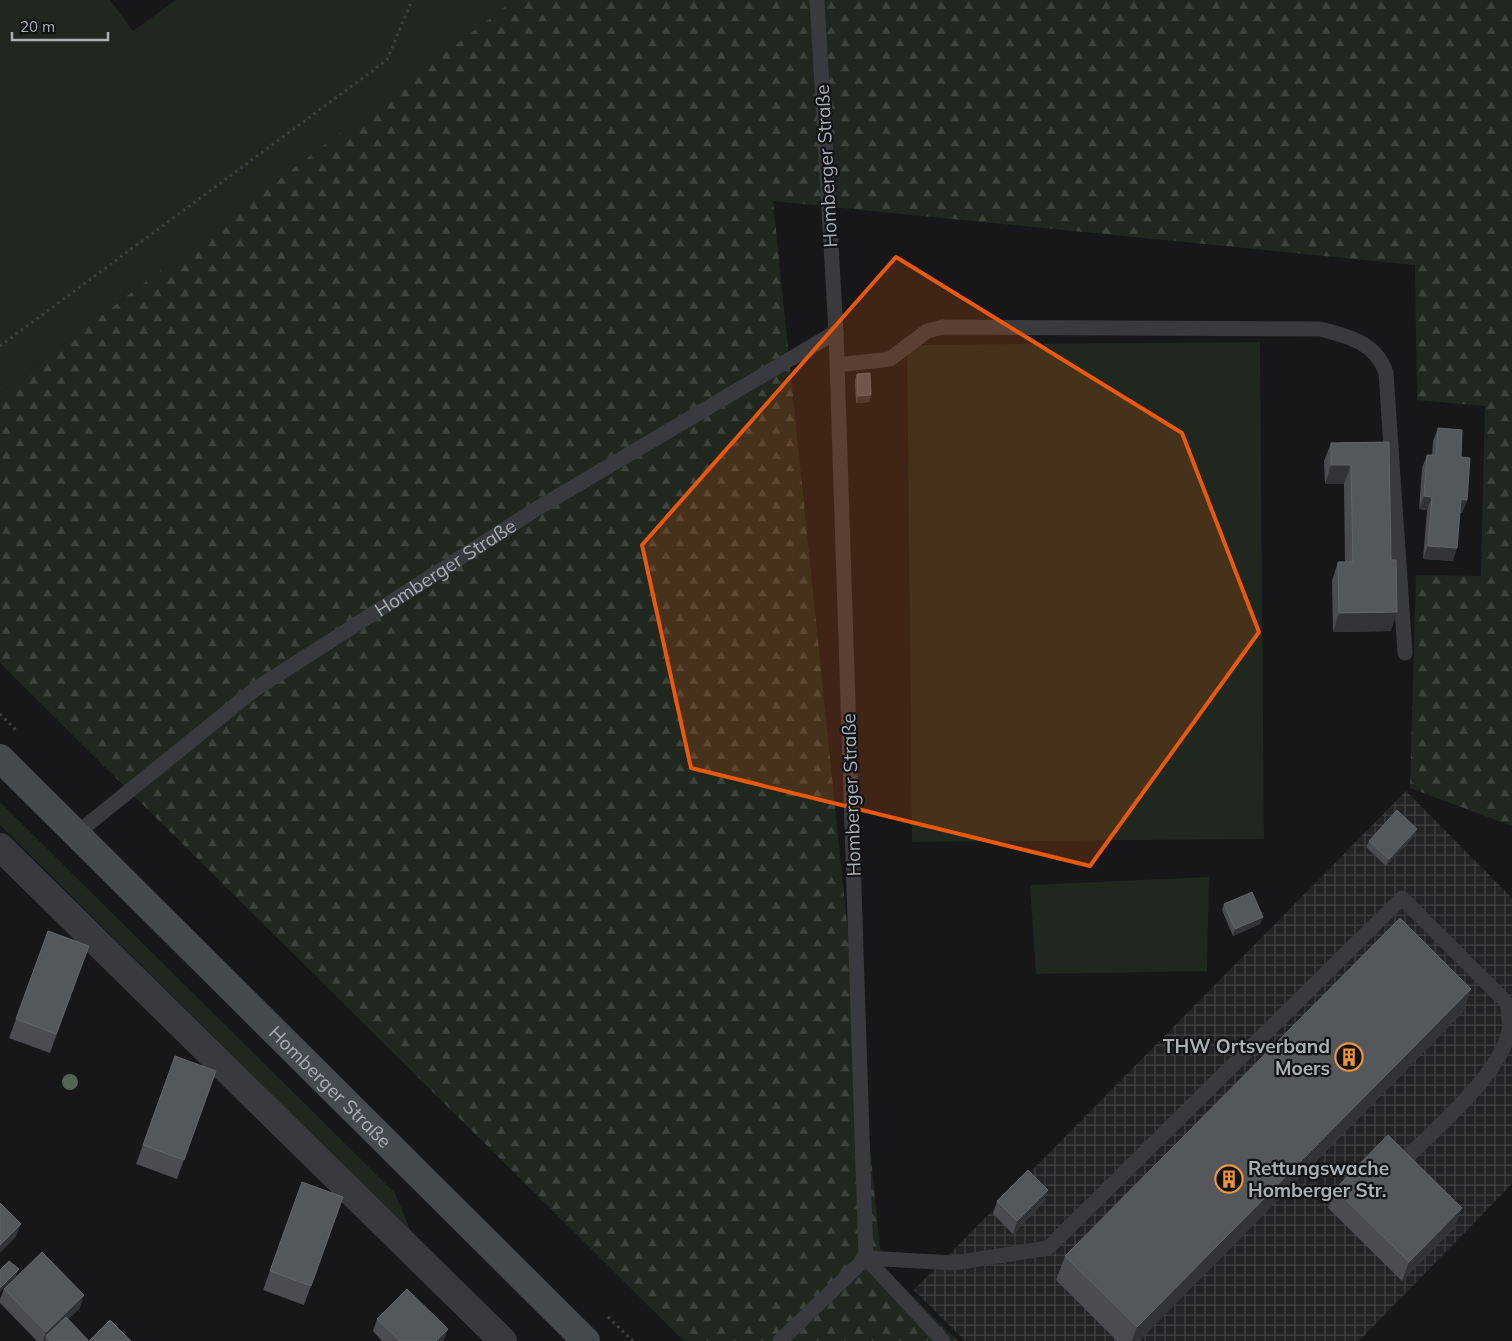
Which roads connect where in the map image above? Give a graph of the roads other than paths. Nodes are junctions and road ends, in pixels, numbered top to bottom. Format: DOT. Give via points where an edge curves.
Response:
graph roads {
  1 [pos="817,0"];
  2 [pos="836,332"];
  3 [pos="837,365"];
  4 [pos="1405,653"];
  5 [pos="0,758"];
  6 [pos="76,834"];
  7 [pos="0,848"];
  8 [pos="1403,1161"];
  9 [pos="866,1258"];
  10 [pos="503,1341"];
  11 [pos="586,1341"];
  12 [pos="780,1341"];
  13 [pos="943,1341"];
  1 -- 2 [label="lane, Homberger Straße"];
  2 -- 3 [label="lane, Homberger Straße"];
  2 -- 6 [label="lane, Homberger Straße" via="538,508 254,690"];
  3 -- 4 [label="lane" via="890,359 928,330 944,326 1320,329 1352,337 1382,360 1386,373"];
  3 -- 9 [label="lane, Homberger Straße"];
  5 -- 6 [label="main road, Homberger Straße"];
  6 -- 11 [label="main road, Homberger Straße"];
  7 -- 10 [label="street"];
  8 -- 9 [label="lane" via="1478,1085 1499,1058 1509,1031 1508,1004 1402,898 1048,1248 954,1263"];
  9 -- 12 [label="lane"];
  9 -- 13 [label="lane"];
}
